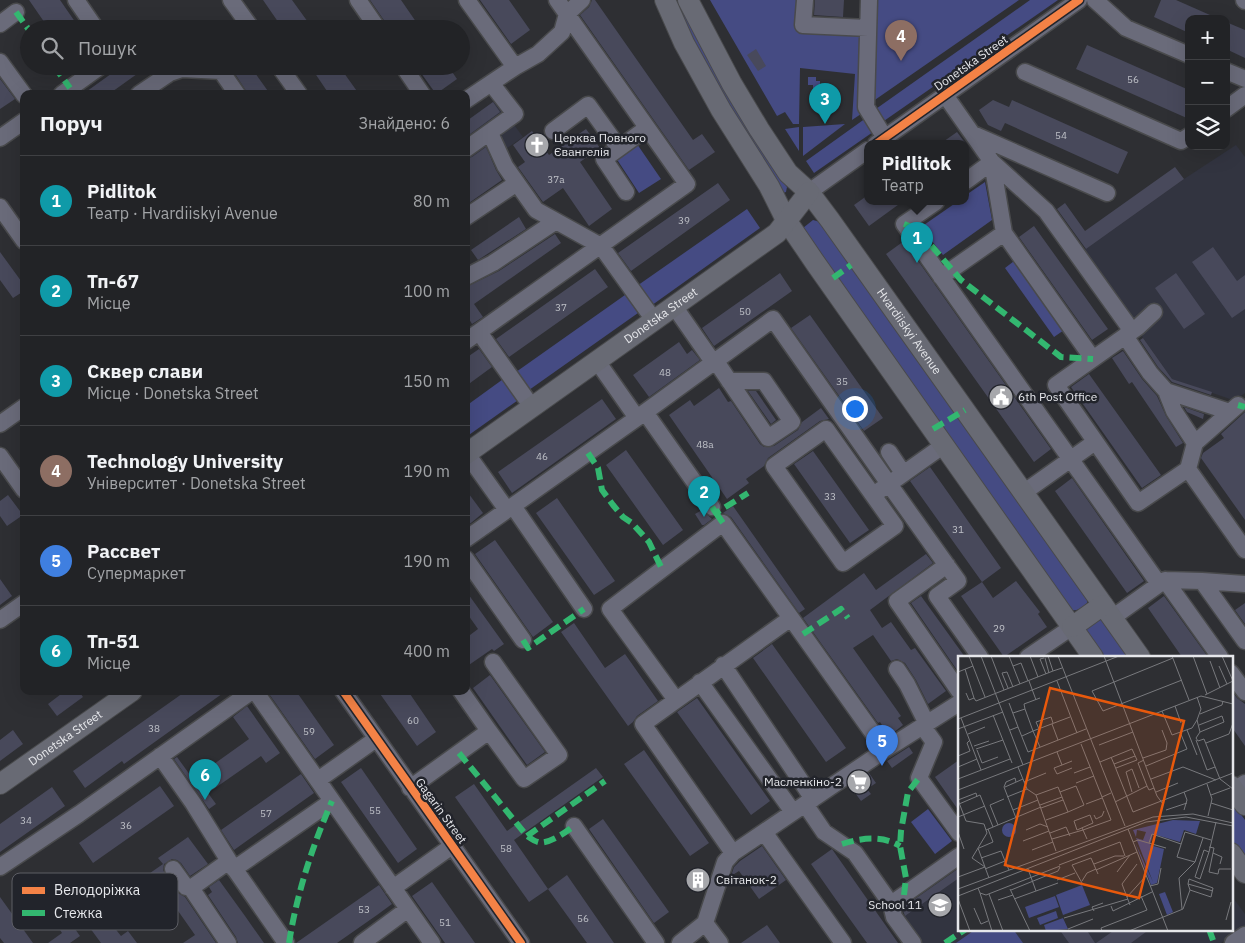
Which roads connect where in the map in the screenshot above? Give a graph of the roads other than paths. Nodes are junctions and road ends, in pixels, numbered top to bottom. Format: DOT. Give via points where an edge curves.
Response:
graph roads {
  1 [pos="231,0"];
  2 [pos="358,0"];
  3 [pos="467,0"];
  4 [pos="557,0"];
  5 [pos="582,0"];
  6 [pos="665,0"];
  7 [pos="688,0"];
  8 [pos="804,0"];
  9 [pos="869,0"];
  10 [pos="1079,0"];
  11 [pos="1095,0"];
  12 [pos="79,1"];
  13 [pos="16,12"];
  14 [pos="567,14"];
  15 [pos="91,20"];
  16 [pos="245,20"];
  17 [pos="372,20"];
  18 [pos="0,24"];
  19 [pos="868,28"];
  20 [pos="1185,53"];
  21 [pos="0,62"];
  22 [pos="515,67"];
  23 [pos="1025,72"];
  24 [pos="1230,73"];
  25 [pos="88,75"];
  26 [pos="167,75"];
  27 [pos="224,75"];
  28 [pos="285,75"];
  29 [pos="409,75"];
  30 [pos="1245,79"];
  31 [pos="491,83"];
  32 [pos="20,90"];
  33 [pos="68,90"];
  34 [pos="145,90"];
  35 [pos="234,90"];
  36 [pos="296,90"];
  37 [pos="419,90"];
  38 [pos="945,95"];
  39 [pos="1245,95"];
  40 [pos="470,97"];
  41 [pos="1230,106"];
  42 [pos="20,124"];
  43 [pos="647,128"];
  44 [pos="554,130"];
  45 [pos="490,133"];
  46 [pos="974,134"];
  47 [pos="0,138"];
  48 [pos="1185,138"];
  49 [pos="881,140"];
  50 [pos="882,140"];
  51 [pos="470,146"];
  52 [pos="619,148"];
  53 [pos="864,153"];
  54 [pos="992,162"];
  55 [pos="969,178"];
  56 [pos="517,183"];
  57 [pos="626,192"];
  58 [pos="809,192"];
  59 [pos="1107,193"];
  60 [pos="932,205"];
  61 [pos="0,207"];
  62 [pos="470,214"];
  63 [pos="786,220"];
  64 [pos="556,221"];
  65 [pos="1004,233"];
  66 [pos="20,235"];
  67 [pos="601,246"];
  68 [pos="470,275"];
  69 [pos="941,277"];
  70 [pos="674,306"];
  71 [pos="1154,312"];
  72 [pos="654,320"];
  73 [pos="1129,334"];
  74 [pos="473,337"];
  75 [pos="1093,359"];
  76 [pos="597,361"];
  77 [pos="714,361"];
  78 [pos="728,381"];
  79 [pos="1166,391"];
  80 [pos="532,407"];
  81 [pos="20,410"];
  82 [pos="641,415"];
  83 [pos="0,424"];
  84 [pos="1095,442"];
  85 [pos="1195,444"];
  86 [pos="944,445"];
  87 [pos="470,451"];
  88 [pos="889,452"];
  89 [pos="0,456"];
  90 [pos="470,459"];
  91 [pos="1070,459"];
  92 [pos="1188,469"];
  93 [pos="903,473"];
  94 [pos="20,484"];
  95 [pos="889,484"];
  96 [pos="1023,492"];
  97 [pos="873,495"];
  98 [pos="712,507"];
  99 [pos="510,508"];
  100 [pos="470,536"];
  101 [pos="1245,550"];
  102 [pos="470,565"];
  103 [pos="948,565"];
  104 [pos="1202,581"];
  105 [pos="1162,582"];
  106 [pos="1245,584"];
  107 [pos="20,606"];
  108 [pos="584,609"];
  109 [pos="1107,611"];
  110 [pos="791,618"];
  111 [pos="0,620"];
  112 [pos="1072,627"];
  113 [pos="523,640"];
  114 [pos="1245,641"];
  115 [pos="979,656"];
  116 [pos="1029,656"];
  117 [pos="1092,656"];
  118 [pos="1139,656"];
  119 [pos="1219,656"];
  120 [pos="493,662"];
  121 [pos="723,666"];
  122 [pos="897,669"];
  123 [pos="1232,674"];
  124 [pos="700,682"];
  125 [pos="958,690"];
  126 [pos="1245,692"];
  127 [pos="126,695"];
  128 [pos="248,695"];
  129 [pos="257,695"];
  130 [pos="346,695"];
  131 [pos="464,695"];
  132 [pos="676,700"];
  133 [pos="956,711"];
  134 [pos="925,725"];
  135 [pos="489,731"];
  136 [pos="376,739"];
  137 [pos="885,750"];
  138 [pos="160,756"];
  139 [pos="318,780"];
  140 [pos="0,784"];
  141 [pos="410,788"];
  142 [pos="332,801"];
  143 [pos="804,805"];
  144 [pos="574,826"];
  145 [pos="764,832"];
  146 [pos="958,832"];
  147 [pos="452,846"];
  148 [pos="733,853"];
  149 [pos="1232,854"];
  150 [pos="958,857"];
  151 [pos="232,865"];
  152 [pos="0,867"];
  153 [pos="173,869"];
  154 [pos="176,873"];
  155 [pos="1245,873"];
  156 [pos="178,876"];
  157 [pos="191,888"];
  158 [pos="393,888"];
  159 [pos="891,904"];
  160 [pos="408,909"];
  161 [pos="705,923"];
  162 [pos="1245,935"];
  163 [pos="228,943"];
  164 [pos="286,943"];
  165 [pos="362,943"];
  166 [pos="432,943"];
  167 [pos="521,943"];
  168 [pos="656,943"];
  169 [pos="680,943"];
  170 [pos="720,943"];
  171 [pos="843,943"];
  172 [pos="913,943"];
  173 [pos="1233,943"];
  1 -- 16 [label="street"];
  2 -- 17 [label="street"];
  3 -- 22 [label="street"];
  4 -- 14 [label="street"];
  5 -- 14 [label="street"];
  6 -- 63 [label="main road" via="689,52"];
  7 -- 58 [label="main road, Hvardiiskyi Avenue" via="759,129 788,173"];
  8 -- 19 [label="street" via="803,25"];
  9 -- 19 [label="street"];
  10 -- 38 [label="street, Donetska Street"];
  11 -- 20 [label="street" via="1126,28"];
  12 -- 15 [label="street"];
  13 -- 18 [label="street"];
  14 -- 22 [label="street" via="562,32 538,54"];
  14 -- 43 [label="street"];
  19 -- 49 [label="street" via="866,107"];
  21 -- 32 [label="street"];
  22 -- 31 [label="street"];
  23 -- 48 [label="street" via="1181,141"];
  24 -- 30 [label="street"];
  25 -- 33 [label="street"];
  26 -- 34 [label="street"];
  27 -- 35 [label="street"];
  28 -- 36 [label="street"];
  29 -- 37 [label="street"];
  31 -- 40 [label="street"];
  31 -- 45 [label="street" via="515,114"];
  38 -- 46 [label="street"];
  38 -- 50 [label="street, Donetska Street"];
  39 -- 41 [label="street"];
  42 -- 47 [label="street"];
  43 -- 52 [label="street"];
  43 -- 67 [label="street" via="687,184"];
  44 -- 52 [label="street" via="588,105"];
  45 -- 51 [label="street"];
  45 -- 56 [label="street"];
  46 -- 54 [label="street"];
  46 -- 59 [label="street"];
  52 -- 57 [label="street" via="604,159"];
  53 -- 58 [label="street, Donetska Street"];
  54 -- 55 [label="street"];
  54 -- 65 [label="street"];
  54 -- 73 [label="street" via="1046,211"];
  56 -- 62 [label="street"];
  56 -- 64 [label="street" via="536,210"];
  58 -- 63 [label="main road, Donetska Street"];
  58 -- 96 [label="main road, Hvardiiskyi Avenue"];
  60 -- 69 [label="street" via="904,224"];
  61 -- 66 [label="street"];
  63 -- 70 [label="main road, Donetska Street" via="777,233"];
  63 -- 86 [label="main road"];
  64 -- 67 [label="street"];
  64 -- 68 [label="street"];
  65 -- 69 [label="street"];
  65 -- 75 [label="street"];
  67 -- 72 [label="street"];
  67 -- 74 [label="street"];
  69 -- 91 [label="street"];
  70 -- 72 [label="main road, Donetska Street"];
  70 -- 77 [label="street"];
  71 -- 73 [label="street"];
  72 -- 76 [label="main road, Donetska Street"];
  73 -- 75 [label="street"];
  73 -- 79 [label="street" via="1150,373"];
  74 -- 80 [label="street"];
  75 -- 84 [label="street" via="1056,386"];
  76 -- 80 [label="main road, Donetska Street"];
  76 -- 82 [label="street"];
  77 -- 78 [label="street"];
  77 -- 82 [label="street"];
  77 -- 95 [label="street" via="773,319"];
  79 -- 85 [label="street" via="1174,412"];
  79 -- 85 [label="street" via="1234,409"];
  80 -- 87 [label="main road, Donetska Street"];
  81 -- 83 [label="street"];
  82 -- 98 [label="street"];
  82 -- 99 [label="street"];
  84 -- 91 [label="street"];
  84 -- 92 [label="street" via="1138,503"];
  85 -- 92 [label="street"];
  86 -- 93 [label="street"];
  86 -- 112 [label="main road"];
  88 -- 93 [label="street"];
  89 -- 94 [label="street"];
  90 -- 99 [label="street"];
  91 -- 96 [label="street"];
  91 -- 105 [label="street"];
  92 -- 101 [label="street"];
  93 -- 95 [label="street"];
  95 -- 97 [label="street"];
  95 -- 103 [label="street"];
  96 -- 109 [label="main road, Hvardiiskyi Avenue"];
  97 -- 97 [label="street" via="826,429 774,466 843,563 895,526"];
  99 -- 100 [label="street"];
  99 -- 108 [label="street"];
  102 -- 113 [label="street"];
  103 -- 115 [label="street" via="958,581 937,596"];
  103 -- 125 [label="street" via="897,601"];
  104 -- 105 [label="street"];
  104 -- 106 [label="street"];
  104 -- 114 [label="street"];
  105 -- 109 [label="street"];
  105 -- 119 [label="street"];
  107 -- 111 [label="street"];
  109 -- 112 [label="main road"];
  109 -- 118 [label="main road, Hvardiiskyi Avenue"];
  110 -- 121 [label="street"];
  110 -- 132 [label="street" via="723,523 610,609"];
  110 -- 137 [label="street"];
  112 -- 116 [label="street"];
  112 -- 117 [label="main road"];
  120 -- 135 [label="street" via="559,754 524,779"];
  121 -- 124 [label="street"];
  121 -- 143 [label="street"];
  122 -- 134 [label="street"];
  123 -- 126 [label="street"];
  124 -- 132 [label="street"];
  124 -- 143 [label="street"];
  127 -- 140 [label="main road, Donetska Street"];
  128 -- 138 [label="street"];
  129 -- 139 [label="street"];
  130 -- 136 [label="street, Gagarin Street"];
  131 -- 135 [label="street"];
  132 -- 148 [label="street" via="643,724"];
  133 -- 134 [label="street"];
  134 -- 137 [label="street"];
  134 -- 146 [label="street" via="934,742 919,778"];
  135 -- 141 [label="street"];
  136 -- 139 [label="street"];
  136 -- 141 [label="street, Gagarin Street"];
  137 -- 143 [label="street"];
  138 -- 151 [label="street"];
  138 -- 152 [label="street"];
  139 -- 142 [label="street"];
  141 -- 147 [label="street, Gagarin Street"];
  142 -- 151 [label="street"];
  142 -- 158 [label="street"];
  143 -- 145 [label="street"];
  143 -- 159 [label="street" via="824,832 855,853"];
  144 -- 168 [label="street"];
  145 -- 148 [label="street"];
  145 -- 171 [label="street"];
  147 -- 158 [label="street"];
  147 -- 167 [label="street, Gagarin Street"];
  148 -- 161 [label="street" via="725,862"];
  149 -- 155 [label="main road"];
  150 -- 159 [label="street"];
  151 -- 157 [label="street"];
  151 -- 164 [label="street"];
  153 -- 154 [label="street"];
  156 -- 157 [label="street" via="186,887"];
  157 -- 163 [label="street"];
  158 -- 160 [label="street"];
  159 -- 172 [label="street" via="894,917"];
  160 -- 165 [label="street"];
  160 -- 166 [label="street"];
  161 -- 169 [label="street"];
  161 -- 170 [label="street"];
  162 -- 173 [label="street"];
}
